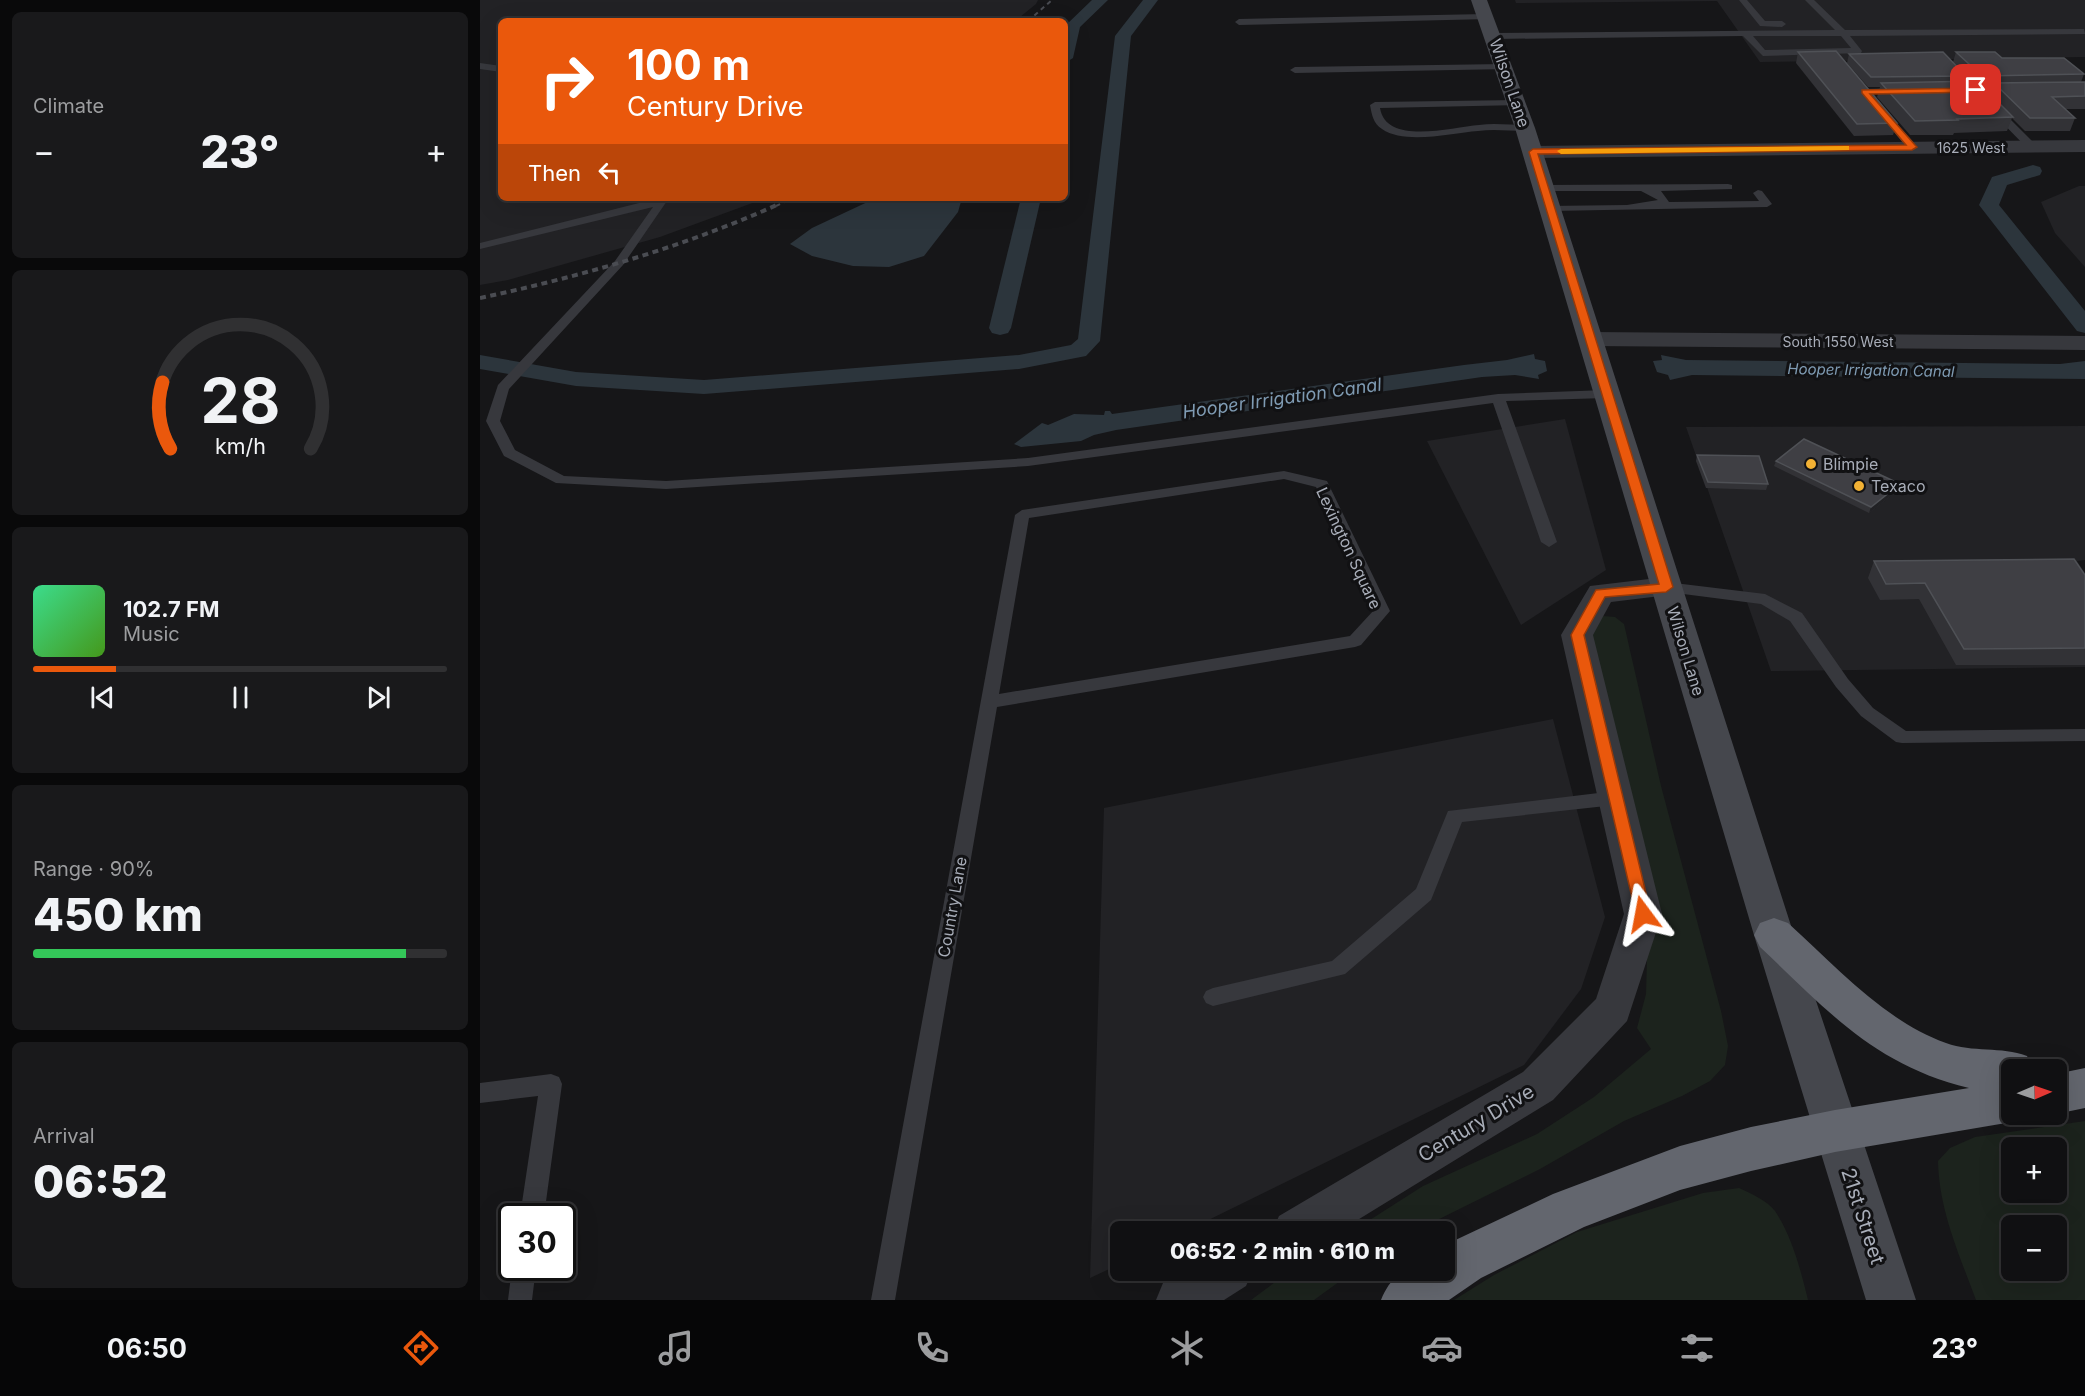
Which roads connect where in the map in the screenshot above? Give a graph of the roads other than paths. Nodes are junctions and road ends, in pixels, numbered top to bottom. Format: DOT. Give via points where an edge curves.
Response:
graph roads {
  1 [pos="1743,0"];
  2 [pos="1809,0"];
  3 [pos="1486,18"];
  4 [pos="1239,22"];
  5 [pos="1805,23"];
  6 [pos="2084,32"];
  7 [pos="1843,33"];
  8 [pos="1746,34"];
  9 [pos="1946,61"];
  10 [pos="480,66"];
  11 [pos="1505,67"];
  12 [pos="498,69"];
  13 [pos="1295,70"];
  14 [pos="1965,90"];
  15 [pos="1981,90"];
  16 [pos="1909,91"];
  17 [pos="1525,127"];
  18 [pos="2085,146"];
  19 [pos="1912,147"];
  20 [pos="2032,147"];
  21 [pos="1728,187"];
  22 [pos="1641,188"];
  23 [pos="1758,193"];
  24 [pos="1548,198"];
  25 [pos="655,201"];
  26 [pos="662,201"];
  27 [pos="1657,205"];
  28 [pos="480,246"];
  29 [pos="1590,339"];
  30 [pos="2084,343"];
  31 [pos="1606,394"];
  32 [pos="1498,398"];
  33 [pos="1022,515"];
  34 [pos="1549,543"];
  35 [pos="1666,587"];
  36 [pos="989,702"];
  37 [pos="2085,735"];
  38 [pos="1615,798"];
  39 [pos="1774,935"];
  40 [pos="1213,997"];
  41 [pos="2001,1070"];
  42 [pos="2067,1072"];
  43 [pos="2085,1073"];
  44 [pos="2085,1088"];
  45 [pos="2067,1092"];
  46 [pos="480,1094"];
  47 [pos="2001,1104"];
  48 [pos="1835,1131"];
  49 [pos="534,1203"];
  50 [pos="1313,1221"];
  51 [pos="522,1281"];
  52 [pos="1212,1281"];
  53 [pos="520,1300"];
  54 [pos="883,1300"];
  55 [pos="1180,1300"];
  56 [pos="1406,1300"];
  57 [pos="1891,1300"];
  1 -- 5 [label="lane" via="1763,24"];
  2 -- 7 [label="lane"];
  3 -- 4 [label="lane"];
  3 -- 8 [label="lane"];
  3 -- 11 [label="main road, Wilson Lane"];
  6 -- 7 [label="lane"];
  7 -- 8 [label="lane"];
  7 -- 8 [label="lane" via="1858,51 1763,53"];
  9 -- 15 [label="lane"];
  10 -- 12 [label="lane"];
  11 -- 13 [label="lane"];
  11 -- 17 [label="main road, Wilson Lane"];
  14 -- 15 [label="lane"];
  15 -- 20 [label="lane"];
  16 -- 19 [label="lane" via="1868,96"];
  17 -- 17 [label="lane" via="1375,105 1374,113 1378,123 1391,131 1408,133"];
  17 -- 19 [label="street, 1625 West"];
  17 -- 24 [label="main road, Wilson Lane"];
  18 -- 20 [label="street, 1625 West"];
  19 -- 20 [label="street, 1625 West"];
  21 -- 22 [label="lane"];
  22 -- 24 [label="lane"];
  22 -- 27 [label="lane" via="1661,195 1664,201"];
  23 -- 27 [label="lane" via="1767,204"];
  24 -- 27 [label="lane"];
  24 -- 29 [label="main road, Wilson Lane"];
  25 -- 28 [label="lane"];
  26 -- 32 [label="lane" via="619,263 504,388 493,421 509,453 561,480 666,485 1028,462"];
  29 -- 30 [label="street, South 1550 West"];
  29 -- 31 [label="main road, Wilson Lane"];
  31 -- 32 [label="lane"];
  31 -- 35 [label="main road, Wilson Lane"];
  32 -- 34 [label="lane"];
  33 -- 36 [label="lane, Country Lane"];
  33 -- 36 [label="lane, Lexington Square" via="1284,475 1322,484 1382,611 1355,641"];
  35 -- 37 [label="lane" via="1765,599 1796,617 1854,698 1902,737"];
  35 -- 38 [label="street, Century Drive" via="1601,593 1577,635"];
  35 -- 39 [label="main road, Wilson Lane"];
  36 -- 54 [label="lane, Country Lane"];
  38 -- 40 [label="lane" via="1455,816 1424,894 1338,968"];
  38 -- 50 [label="street, Century Drive" via="1643,914 1612,1009 1538,1086"];
  39 -- 41 [label="highway" via="1885,1034 1907,1048 1976,1070"];
  39 -- 48 [label="main road, Wilson Lane"];
  42 -- 43 [label="highway"];
  44 -- 45 [label="highway"];
  46 -- 49 [label="lane" via="551,1084"];
  47 -- 48 [label="highway"];
  48 -- 56 [label="highway" via="1680,1168 1570,1210 1464,1261"];
  48 -- 57 [label="main road, 21st Street"];
  51 -- 53 [label="lane"];
  52 -- 55 [label="street"];
}
